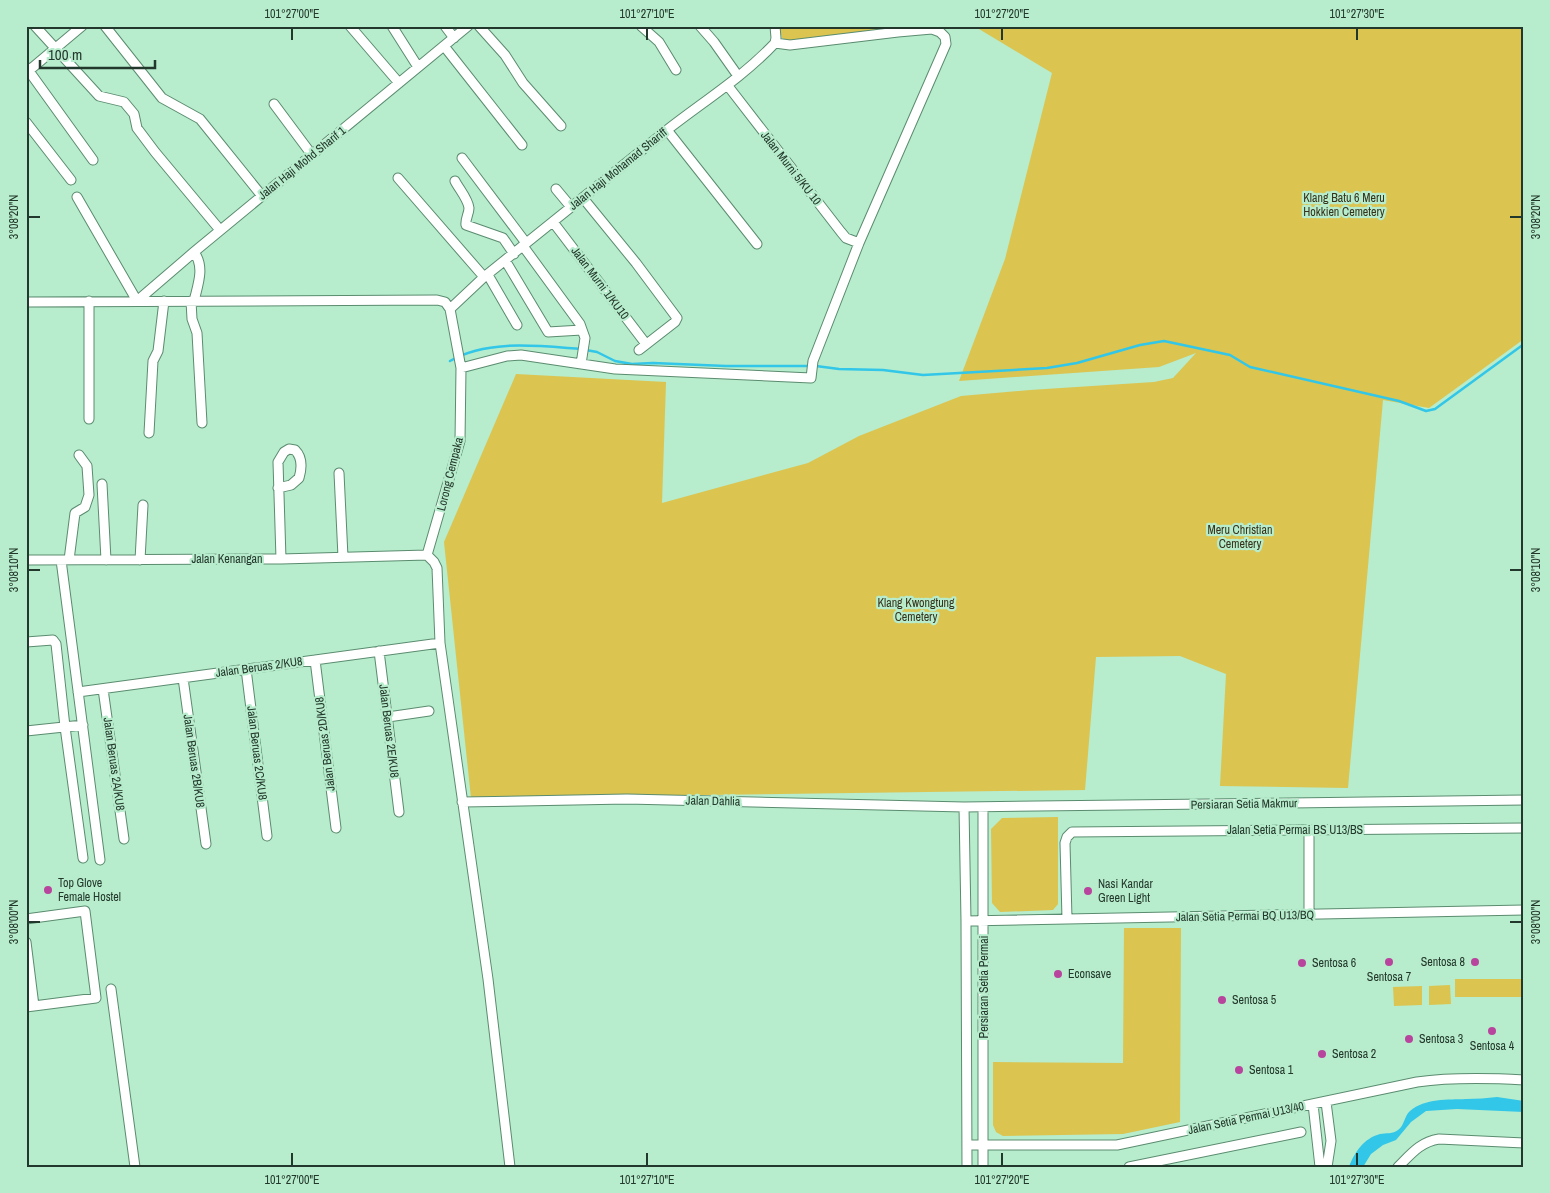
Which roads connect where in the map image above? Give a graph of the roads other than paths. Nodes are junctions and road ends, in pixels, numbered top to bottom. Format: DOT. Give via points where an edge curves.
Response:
graph roads {
  1 [pos="35,26"];
  2 [pos="82,26"];
  3 [pos="105,26"];
  4 [pos="350,26"];
  5 [pos="392,26"];
  6 [pos="445,26"];
  7 [pos="468,26"];
  8 [pos="479,26"];
  9 [pos="641,26"];
  10 [pos="700,26"];
  11 [pos="775,26"];
  12 [pos="454,38"];
  13 [pos="774,43"];
  14 [pos="444,46"];
  15 [pos="55,48"];
  16 [pos="418,68"];
  17 [pos="27,70"];
  18 [pos="676,70"];
  19 [pos="738,76"];
  20 [pos="399,83"];
  21 [pos="728,86"];
  22 [pos="274,104"];
  23 [pos="26,122"];
  24 [pos="561,126"];
  25 [pos="667,130"];
  26 [pos="522,145"];
  27 [pos="312,155"];
  28 [pos="462,158"];
  29 [pos="93,160"];
  30 [pos="398,178"];
  31 [pos="72,180"];
  32 [pos="455,181"];
  33 [pos="556,189"];
  34 [pos="262,196"];
  35 [pos="76,198"];
  36 [pos="583,198"];
  37 [pos="572,207"];
  38 [pos="553,222"];
  39 [pos="220,230"];
  40 [pos="859,243"];
  41 [pos="757,244"];
  42 [pos="525,245"];
  43 [pos="194,252"];
  44 [pos="514,254"];
  45 [pos="505,260"];
  46 [pos="486,276"];
  47 [pos="89,301"];
  48 [pos="137,301"];
  49 [pos="164,301"];
  50 [pos="193,301"];
  51 [pos="26,302"];
  52 [pos="450,309"];
  53 [pos="517,325"];
  54 [pos="582,330"];
  55 [pos="582,356"];
  56 [pos="459,361"];
  57 [pos="88,419"];
  58 [pos="202,422"];
  59 [pos="149,434"];
  60 [pos="79,455"];
  61 [pos="339,473"];
  62 [pos="102,484"];
  63 [pos="278,488"];
  64 [pos="143,505"];
  65 [pos="427,555"];
  66 [pos="343,557"];
  67 [pos="281,559"];
  68 [pos="26,560"];
  69 [pos="65,560"];
  70 [pos="106,560"];
  71 [pos="140,560"];
  72 [pos="26,642"];
  73 [pos="440,643"];
  74 [pos="379,651"];
  75 [pos="315,660"];
  76 [pos="246,669"];
  77 [pos="183,678"];
  78 [pos="103,689"];
  79 [pos="78,692"];
  80 [pos="429,711"];
  81 [pos="388,717"];
  82 [pos="82,725"];
  83 [pos="65,727"];
  84 [pos="26,731"];
  85 [pos="1524,800"];
  86 [pos="462,802"];
  87 [pos="964,807"];
  88 [pos="984,807"];
  89 [pos="400,812"];
  90 [pos="336,828"];
  91 [pos="1524,828"];
  92 [pos="1309,830"];
  93 [pos="267,836"];
  94 [pos="124,840"];
  95 [pos="206,844"];
  96 [pos="83,858"];
  97 [pos="100,860"];
  98 [pos="1524,910"];
  99 [pos="1309,915"];
  100 [pos="26,919"];
  101 [pos="1067,919"];
  102 [pos="984,920"];
  103 [pos="966,921"];
  104 [pos="26,942"];
  105 [pos="111,989"];
  106 [pos="30,1006"];
  107 [pos="1524,1080"];
  108 [pos="1326,1102"];
  109 [pos="1313,1104"];
  110 [pos="1300,1132"];
  111 [pos="1524,1143"];
  112 [pos="967,1145"];
  113 [pos="983,1145"];
  114 [pos="135,1167"];
  115 [pos="510,1167"];
  116 [pos="967,1167"];
  117 [pos="983,1167"];
  118 [pos="1129,1167"];
  119 [pos="1320,1167"];
  120 [pos="1327,1167"];
  121 [pos="1398,1167"];
  1 -- 15 [label="street"];
  2 -- 15 [label="street"];
  3 -- 34 [label="street" via="162,98 200,120"];
  4 -- 20 [label="street"];
  5 -- 16 [label="street"];
  6 -- 12 [label="street"];
  7 -- 12 [label="street, Jalan Haji Mohd Sharif 1"];
  8 -- 24 [label="street"];
  9 -- 18 [label="street" via="659,42"];
  10 -- 19 [label="street"];
  11 -- 13 [label="street"];
  12 -- 14 [label="street, Jalan Haji Mohd Sharif 1"];
  13 -- 19 [label="street, Jalan Haji Mohamad Shariff"];
  13 -- 40 [label="street" via="790,45 932,29 945,37 944,53"];
  14 -- 16 [label="street, Jalan Haji Mohd Sharif 1"];
  14 -- 26 [label="street"];
  15 -- 17 [label="street"];
  15 -- 39 [label="street" via="99,96 124,102 134,114 137,128 155,152"];
  16 -- 20 [label="street, Jalan Haji Mohd Sharif 1"];
  17 -- 29 [label="street"];
  19 -- 21 [label="street, Jalan Haji Mohamad Shariff"];
  20 -- 27 [label="street, Jalan Haji Mohd Sharif 1"];
  21 -- 25 [label="street, Jalan Haji Mohamad Shariff"];
  21 -- 40 [label="street, Jalan Murni 5/KU 10" via="846,238"];
  22 -- 27 [label="street"];
  23 -- 31 [label="street"];
  25 -- 36 [label="street, Jalan Haji Mohamad Shariff"];
  25 -- 41 [label="street"];
  27 -- 34 [label="street, Jalan Haji Mohd Sharif 1"];
  28 -- 42 [label="street"];
  30 -- 46 [label="street"];
  32 -- 44 [label="street" via="468,206 466,225 503,238"];
  33 -- 37 [label="street"];
  34 -- 39 [label="street, Jalan Haji Mohd Sharif 1"];
  35 -- 48 [label="street"];
  36 -- 37 [label="street, Jalan Haji Mohamad Shariff"];
  36 -- 38 [label="street, Jalan Murni 1/KU10" via="636,263 677,318 676,322 642,347"];
  37 -- 38 [label="street, Jalan Haji Mohamad Shariff"];
  38 -- 42 [label="street, Jalan Haji Mohamad Shariff"];
  39 -- 43 [label="street, Jalan Haji Mohd Sharif 1"];
  40 -- 55 [label="street" via="812,365 811,378 615,369"];
  42 -- 44 [label="street, Jalan Haji Mohamad Shariff"];
  42 -- 54 [label="street"];
  43 -- 48 [label="street, Jalan Haji Mohd Sharif 1"];
  43 -- 50 [label="street" via="200,265 200,277"];
  44 -- 45 [label="street, Jalan Haji Mohamad Shariff"];
  45 -- 46 [label="street, Jalan Haji Mohamad Shariff"];
  45 -- 54 [label="street" via="548,332"];
  46 -- 52 [label="street, Jalan Haji Mohamad Shariff"];
  46 -- 53 [label="street"];
  47 -- 48 [label="street"];
  47 -- 51 [label="street"];
  47 -- 57 [label="street"];
  48 -- 49 [label="street"];
  49 -- 50 [label="street"];
  49 -- 59 [label="street" via="158,351 153,361"];
  50 -- 52 [label="street" via="437,300 445,302"];
  50 -- 58 [label="street"];
  52 -- 56 [label="street, Lorong Cempaka"];
  54 -- 55 [label="street" via="585,338"];
  55 -- 56 [label="street" via="521,355"];
  56 -- 65 [label="street, Lorong Cempaka" via="460,441"];
  60 -- 69 [label="street" via="87,466 89,495 85,507 74,513"];
  61 -- 66 [label="street"];
  62 -- 70 [label="street"];
  63 -- 67 [label="street"];
  64 -- 71 [label="street"];
  65 -- 66 [label="street, Jalan Kenangan"];
  65 -- 73 [label="street" via="436,568"];
  66 -- 67 [label="street, Jalan Kenangan"];
  67 -- 71 [label="street, Jalan Kenangan"];
  68 -- 69 [label="street, Jalan Kenangan"];
  69 -- 70 [label="street, Jalan Kenangan"];
  69 -- 79 [label="street"];
  70 -- 71 [label="street, Jalan Kenangan"];
  72 -- 83 [label="street" via="48,639 56,644"];
  73 -- 74 [label="street, Jalan Beruas 2/KU8"];
  73 -- 86 [label="street"];
  74 -- 75 [label="street, Jalan Beruas 2/KU8"];
  74 -- 81 [label="street, Jalan Beruas 2E/KU8"];
  75 -- 76 [label="street, Jalan Beruas 2/KU8"];
  75 -- 90 [label="street, Jalan Beruas 2D/KU8"];
  76 -- 77 [label="street, Jalan Beruas 2/KU8"];
  76 -- 93 [label="street, Jalan Beruas 2C/KU8"];
  77 -- 78 [label="street, Jalan Beruas 2/KU8"];
  77 -- 95 [label="street, Jalan Beruas 2B/KU8"];
  78 -- 79 [label="street, Jalan Beruas 2/KU8"];
  78 -- 94 [label="street, Jalan Beruas 2A/KU8"];
  79 -- 82 [label="street"];
  80 -- 81 [label="street"];
  81 -- 89 [label="street, Jalan Beruas 2E/KU8"];
  82 -- 83 [label="street"];
  82 -- 97 [label="street"];
  83 -- 84 [label="street"];
  83 -- 96 [label="street"];
  85 -- 88 [label="street, Persiaran Setia Makmur"];
  86 -- 87 [label="street, Jalan Dahlia" via="627,799"];
  86 -- 115 [label="street" via="488,980"];
  87 -- 88 [label="street, Persiaran Setia Makmur"];
  87 -- 103 [label="street, Persiaran Setia Permai"];
  88 -- 102 [label="street, Persiaran Setia Permai"];
  91 -- 92 [label="street, Jalan Setia Permai BS U13/BS"];
  92 -- 99 [label="street"];
  92 -- 101 [label="street, Jalan Setia Permai BS U13/BS" via="1072,832 1065,843"];
  98 -- 99 [label="street, Jalan Setia Permai BQ U13/BQ"];
  99 -- 101 [label="street, Jalan Setia Permai BQ U13/BQ"];
  100 -- 106 [label="street" via="85,912 96,998"];
  101 -- 102 [label="street, Jalan Setia Permai BQ U13/BQ"];
  102 -- 103 [label="street, Jalan Setia Permai BQ U13/BQ"];
  102 -- 113 [label="street, Persiaran Setia Permai"];
  103 -- 112 [label="street, Persiaran Setia Permai"];
  104 -- 106 [label="street"];
  105 -- 114 [label="street"];
  107 -- 108 [label="street, Jalan Setia Permai U13/40" via="1445,1078"];
  108 -- 109 [label="street, Jalan Setia Permai U13/40"];
  108 -- 120 [label="street" via="1331,1141"];
  109 -- 113 [label="street, Jalan Setia Permai U13/40" via="1117,1145"];
  109 -- 119 [label="street"];
  110 -- 118 [label="street"];
  111 -- 121 [label="street" via="1429,1140 1418,1146"];
  112 -- 113 [label="street, Jalan Setia Permai U13/40"];
  112 -- 116 [label="street, Persiaran Setia Permai"];
  113 -- 117 [label="street, Persiaran Setia Permai"];
}
